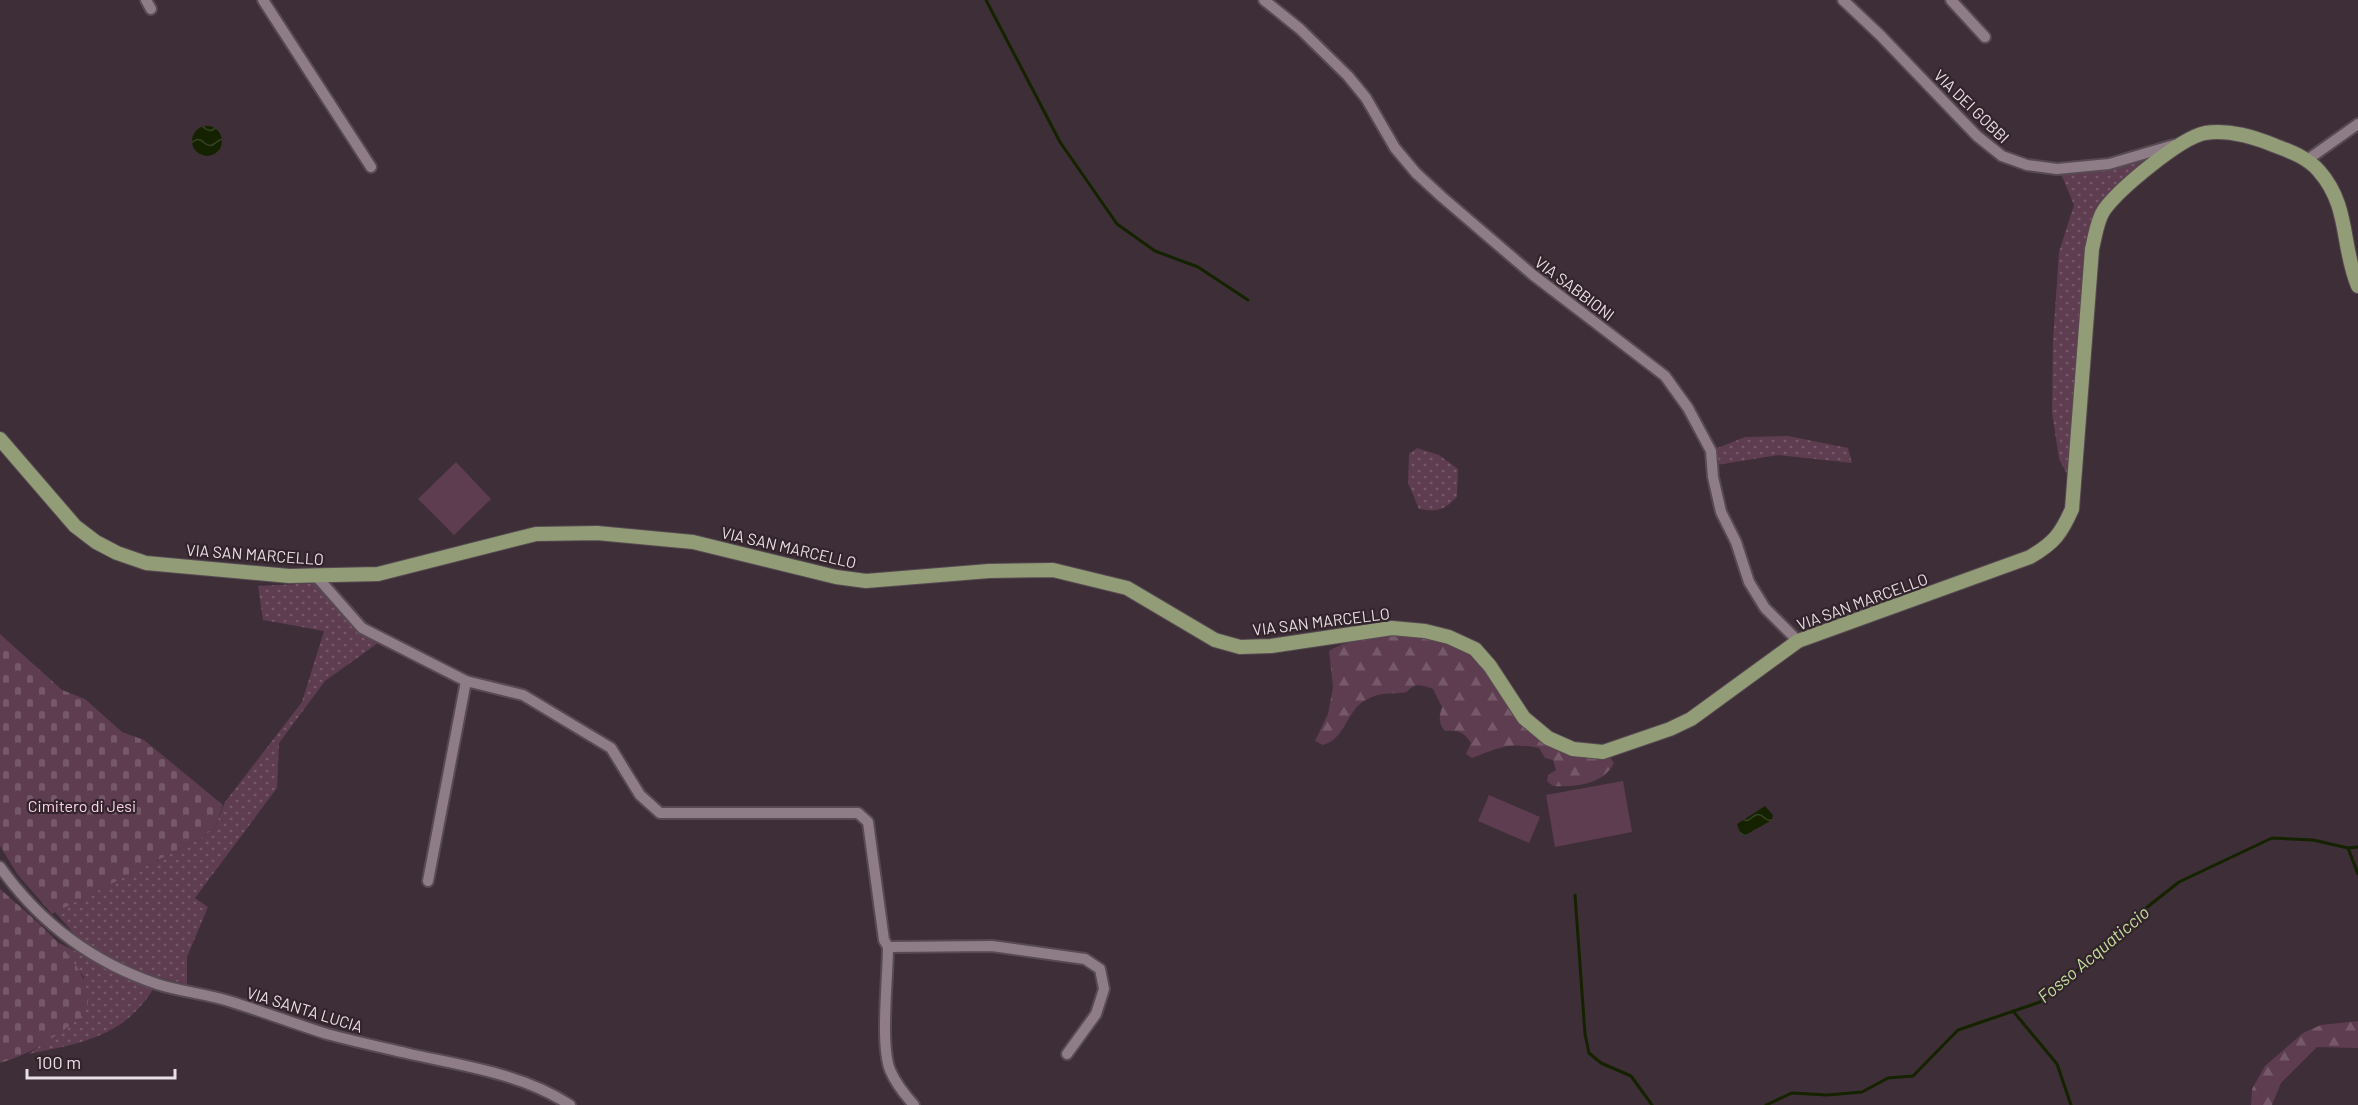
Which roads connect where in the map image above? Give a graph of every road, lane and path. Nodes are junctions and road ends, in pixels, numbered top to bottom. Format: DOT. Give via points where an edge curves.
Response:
graph roads {
  1 [pos="263,0"];
  2 [pos="1264,0"];
  3 [pos="1843,0"];
  4 [pos="1951,0"];
  5 [pos="1985,37"];
  6 [pos="2358,124"];
  7 [pos="2180,144"];
  8 [pos="2307,160"];
  9 [pos="371,167"];
  10 [pos="2358,286"];
  11 [pos="0,439"];
  12 [pos="317,577"];
  13 [pos="1798,641"];
  14 [pos="466,681"];
  15 [pos="0,867"];
  16 [pos="428,881"];
  17 [pos="888,948"];
  18 [pos="1066,1054"];
  19 [pos="570,1105"];
  20 [pos="914,1105"];
  1 -- 9 [label="street"];
  2 -- 13 [label="street, VIA SABBIONI" via="1348,76 1416,173 1533,276 1665,376 1711,451 1721,512 1749,582 1765,608"];
  3 -- 7 [label="street, VIA DEI GOBBI" via="1977,136 2002,156 2027,165 2057,169 2109,164"];
  4 -- 5 [label="street"];
  6 -- 8 [label="street"];
  7 -- 8 [label="main road, VIA SAN MARCELLO" via="2203,134 2227,132 2261,140"];
  7 -- 13 [label="main road, VIA SAN MARCELLO" via="2117,196 2103,211 2097,230 2092,249 2072,509 2063,530 2050,545 2030,557"];
  8 -- 10 [label="main road, VIA SAN MARCELLO" via="2330,185 2342,212"];
  11 -- 12 [label="main road, VIA SAN MARCELLO" via="75,526 117,553 146,563"];
  12 -- 13 [label="main road, VIA SAN MARCELLO" via="378,574 536,534 597,533 693,542 858,580 1053,570 1127,588 1215,640 1240,647 1392,628 1449,637 1474,649 1524,718 1548,738 1573,749 1603,752 1691,719"];
  12 -- 14 [label="street" via="362,628"];
  14 -- 16 [label="street"];
  14 -- 17 [label="street" via="523,695 611,748 640,795 660,813 858,813 868,822"];
  15 -- 19 [label="street, VIA SANTA LUCIA" via="43,917 70,941 112,966 158,984 231,1001 356,1042 505,1075"];
  17 -- 18 [label="street" via="992,946 1085,959 1100,969 1104,989 1096,1014"];
  17 -- 20 [label="street" via="886,1045 890,1068"];
}
